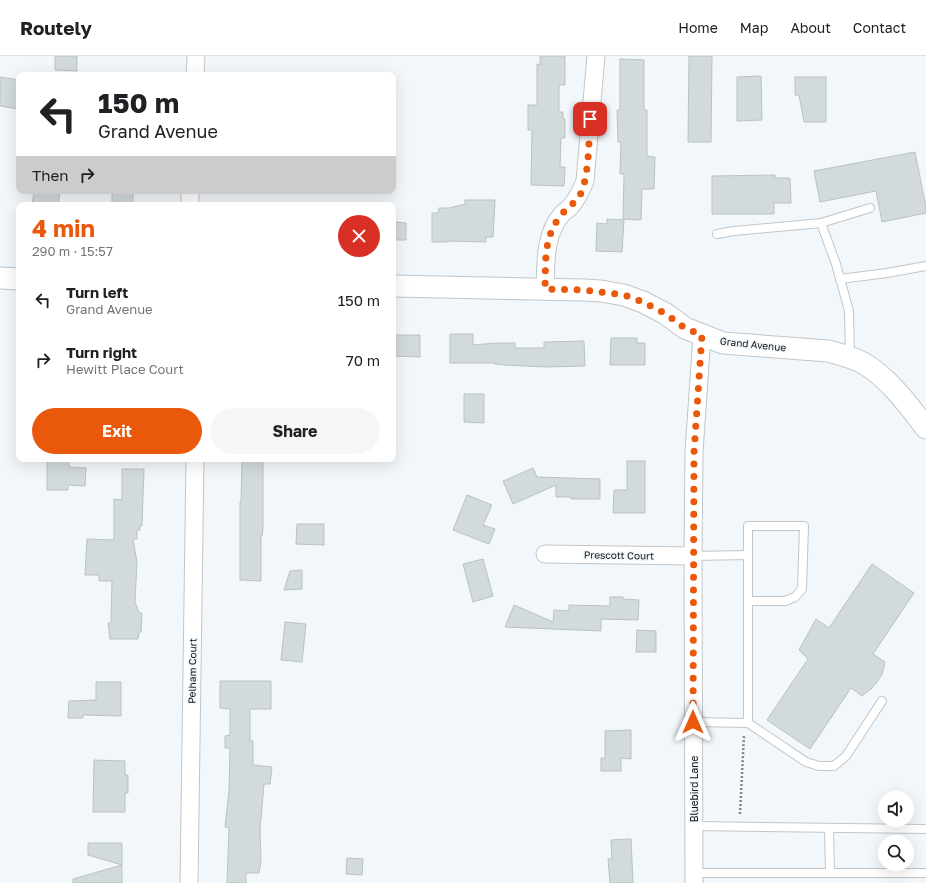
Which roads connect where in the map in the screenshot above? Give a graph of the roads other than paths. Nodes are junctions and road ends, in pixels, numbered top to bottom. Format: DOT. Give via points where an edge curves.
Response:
graph roads {
  1 [pos="196,56"];
  2 [pos="596,56"];
  3 [pos="195,72"];
  4 [pos="870,208"];
  5 [pos="821,223"];
  6 [pos="717,234"];
  7 [pos="926,266"];
  8 [pos="0,278"];
  9 [pos="16,278"];
  10 [pos="840,279"];
  11 [pos="396,286"];
  12 [pos="545,289"];
  13 [pos="702,335"];
  14 [pos="850,358"];
  15 [pos="926,428"];
  16 [pos="196,462"];
  17 [pos="545,554"];
  18 [pos="748,555"];
  19 [pos="693,556"];
  20 [pos="748,601"];
  21 [pos="882,701"];
  22 [pos="693,722"];
  23 [pos="746,723"];
  24 [pos="694,826"];
  25 [pos="829,828"];
  26 [pos="926,829"];
  27 [pos="830,873"];
  28 [pos="926,873"];
  29 [pos="694,878"];
  30 [pos="189,883"];
  1 -- 3 [label="street"];
  2 -- 12 [label="street" via="585,181 580,195 554,226 546,250"];
  4 -- 5 [label="lane"];
  5 -- 6 [label="lane"];
  5 -- 10 [label="lane"];
  7 -- 10 [label="lane"];
  8 -- 9 [label="street"];
  10 -- 14 [label="lane" via="849,311"];
  11 -- 12 [label="street, Grand Avenue"];
  12 -- 13 [label="street, Grand Avenue" via="589,290 624,295 643,302 685,328"];
  13 -- 14 [label="street, Grand Avenue" via="723,343 828,351"];
  13 -- 19 [label="street, Bluebird Lane" via="694,452"];
  14 -- 15 [label="street, Grand Avenue" via="864,364 884,379"];
  16 -- 30 [label="street, Pelham Court"];
  17 -- 19 [label="street, Prescott Court"];
  18 -- 19 [label="lane"];
  18 -- 20 [label="lane"];
  18 -- 20 [label="lane" via="748,526 804,526 802,589 795,597 785,601"];
  19 -- 22 [label="street, Bluebird Lane"];
  20 -- 23 [label="lane"];
  21 -- 23 [label="lane" via="846,756 834,766 819,766 806,762"];
  22 -- 23 [label="lane"];
  22 -- 24 [label="street, Bluebird Lane"];
  24 -- 25 [label="lane"];
  24 -- 29 [label="street, Bluebird Lane"];
  25 -- 26 [label="lane"];
  25 -- 27 [label="lane"];
  27 -- 28 [label="lane"];
  27 -- 29 [label="lane"];
}
